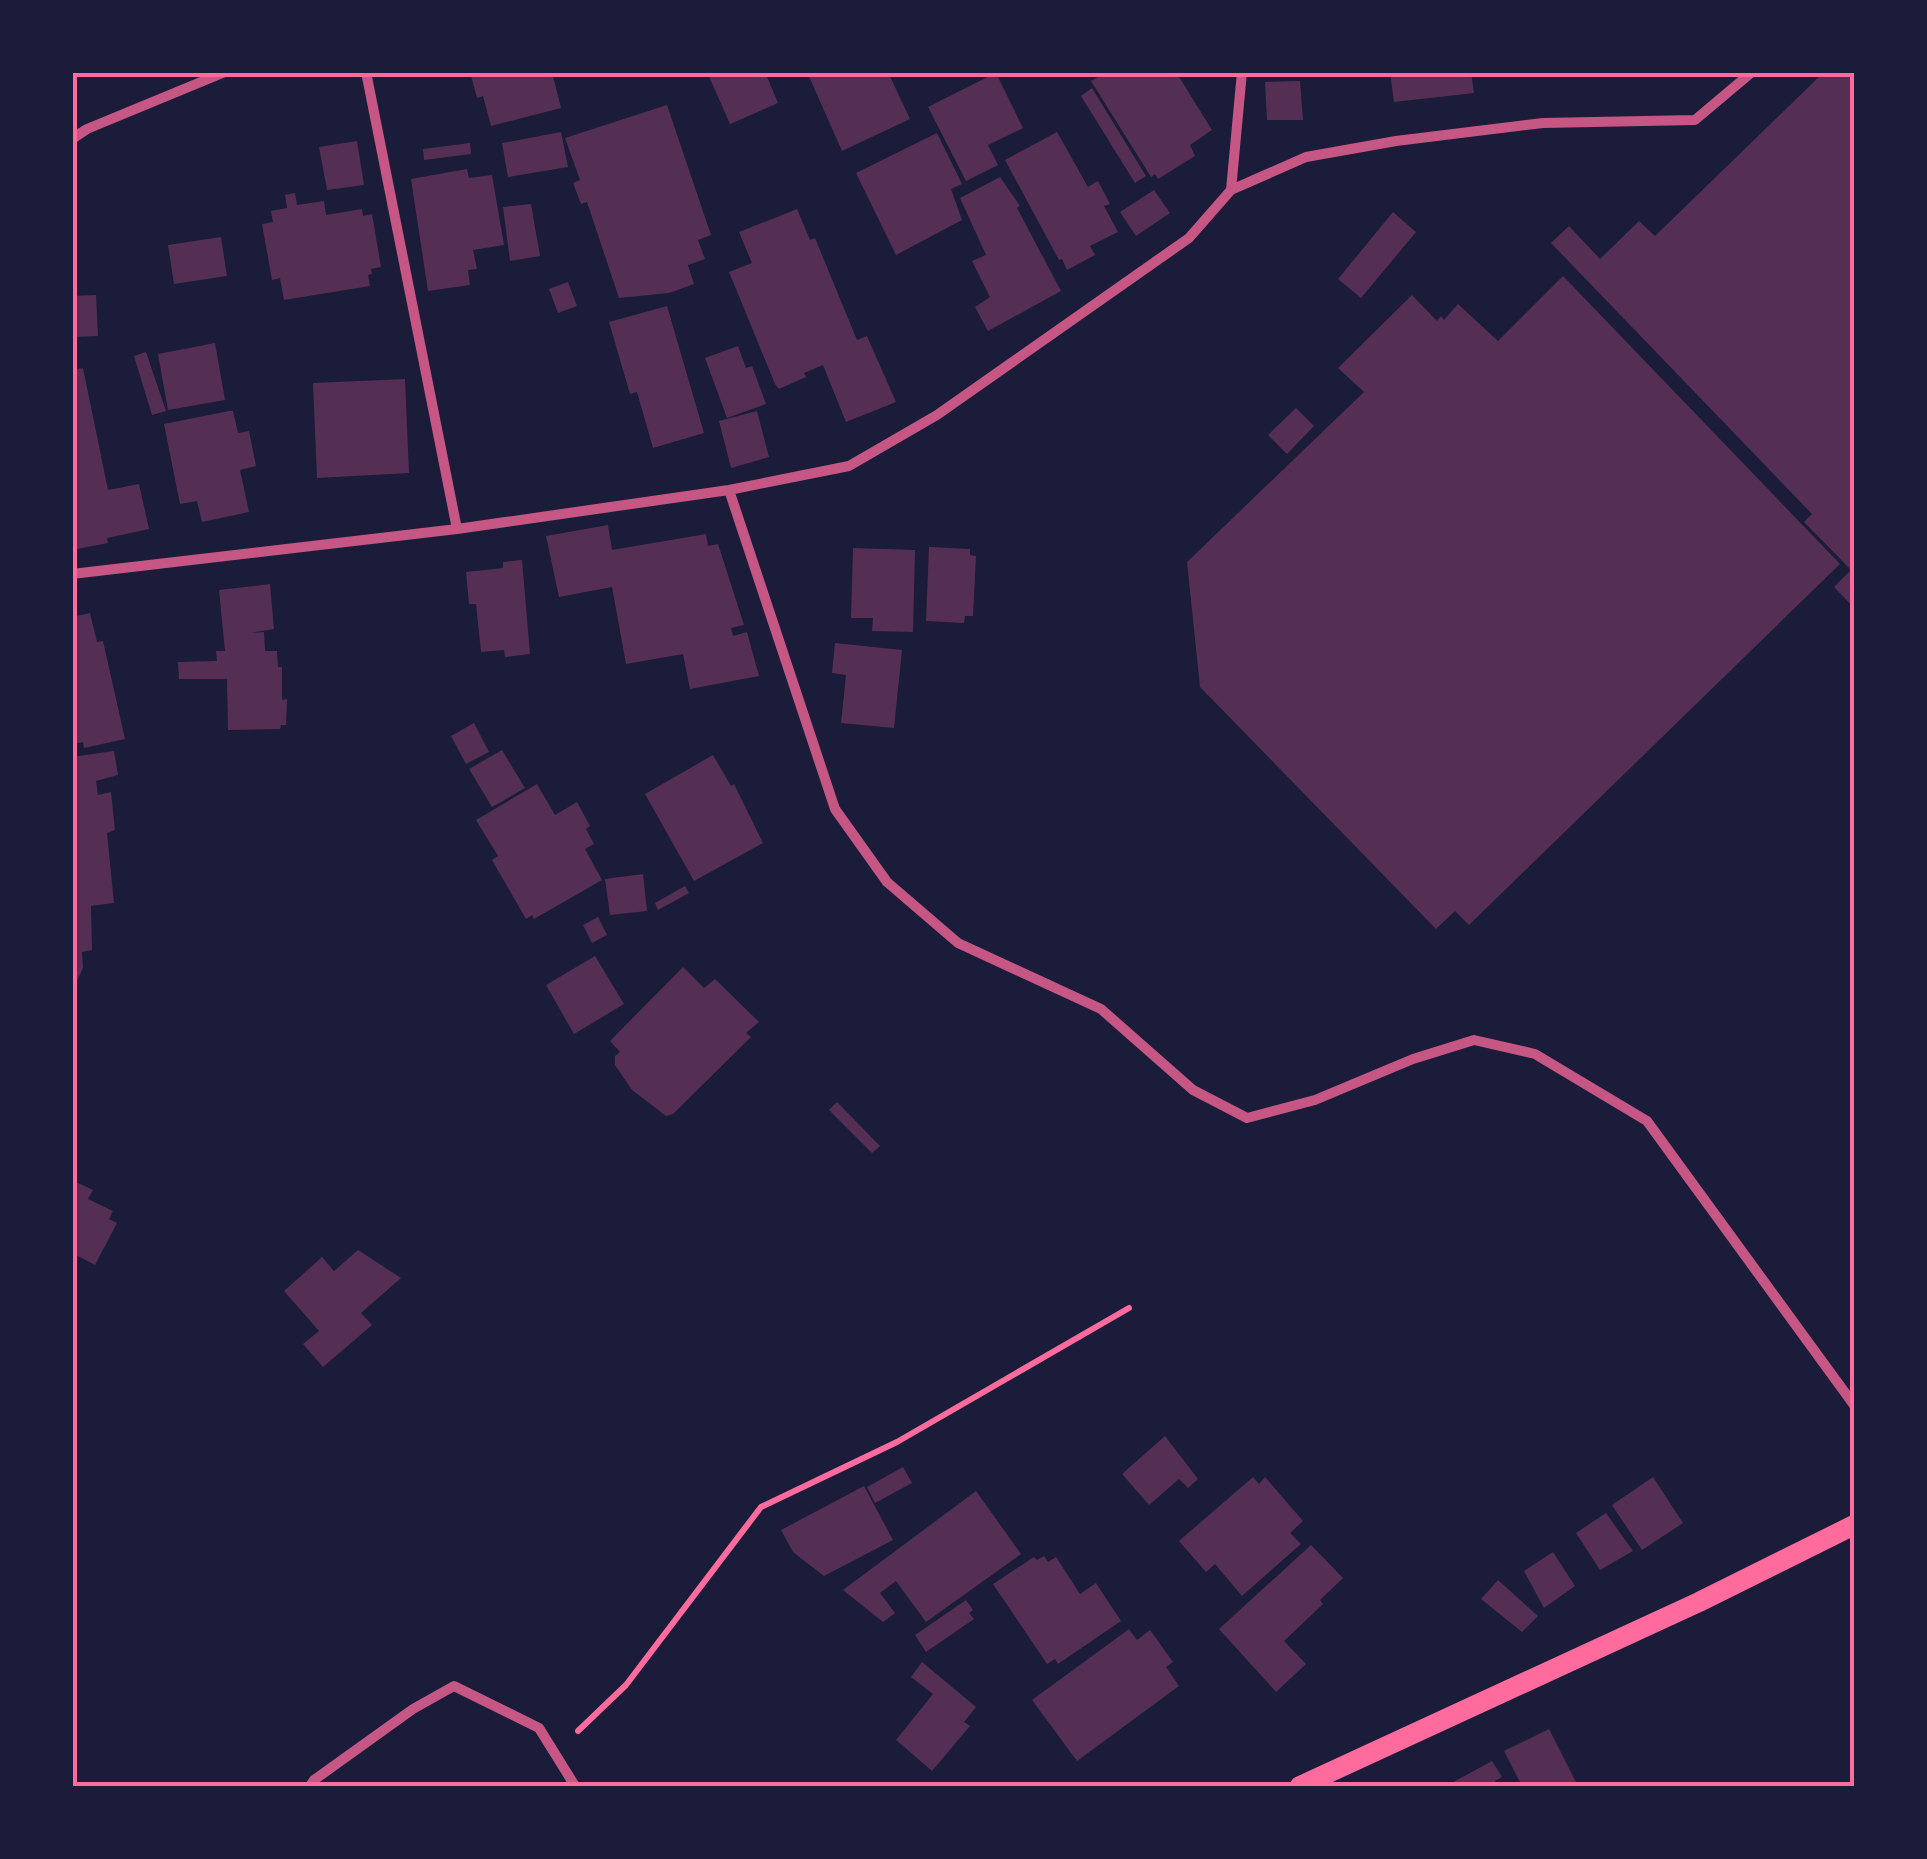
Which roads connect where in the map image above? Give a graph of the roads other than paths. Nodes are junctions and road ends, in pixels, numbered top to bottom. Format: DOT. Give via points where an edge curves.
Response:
graph roads {
  1 [pos="224,72"];
  2 [pos="366,72"];
  3 [pos="1242,72"];
  4 [pos="1752,72"];
  5 [pos="72,139"];
  6 [pos="1230,190"];
  7 [pos="729,490"];
  8 [pos="457,529"];
  9 [pos="72,574"];
  10 [pos="1854,1405"];
  11 [pos="1854,1526"];
  12 [pos="310,1786"];
  13 [pos="575,1786"];
  14 [pos="1300,1786"];
  1 -- 5 [label="street"];
  2 -- 8 [label="street"];
  3 -- 6 [label="street"];
  4 -- 6 [label="street" via="1695,120 1544,123 1396,141 1306,157"];
  6 -- 7 [label="street" via="1189,238 937,415 849,466"];
  7 -- 8 [label="street"];
  7 -- 10 [label="street" via="835,809 886,882 958,943 1101,1009 1193,1090 1246,1118 1315,1100 1474,1040 1535,1054 1647,1121"];
  8 -- 9 [label="street"];
  11 -- 14 [label="main road"];
  12 -- 13 [label="street" via="412,1709 454,1686 540,1728"];
}
